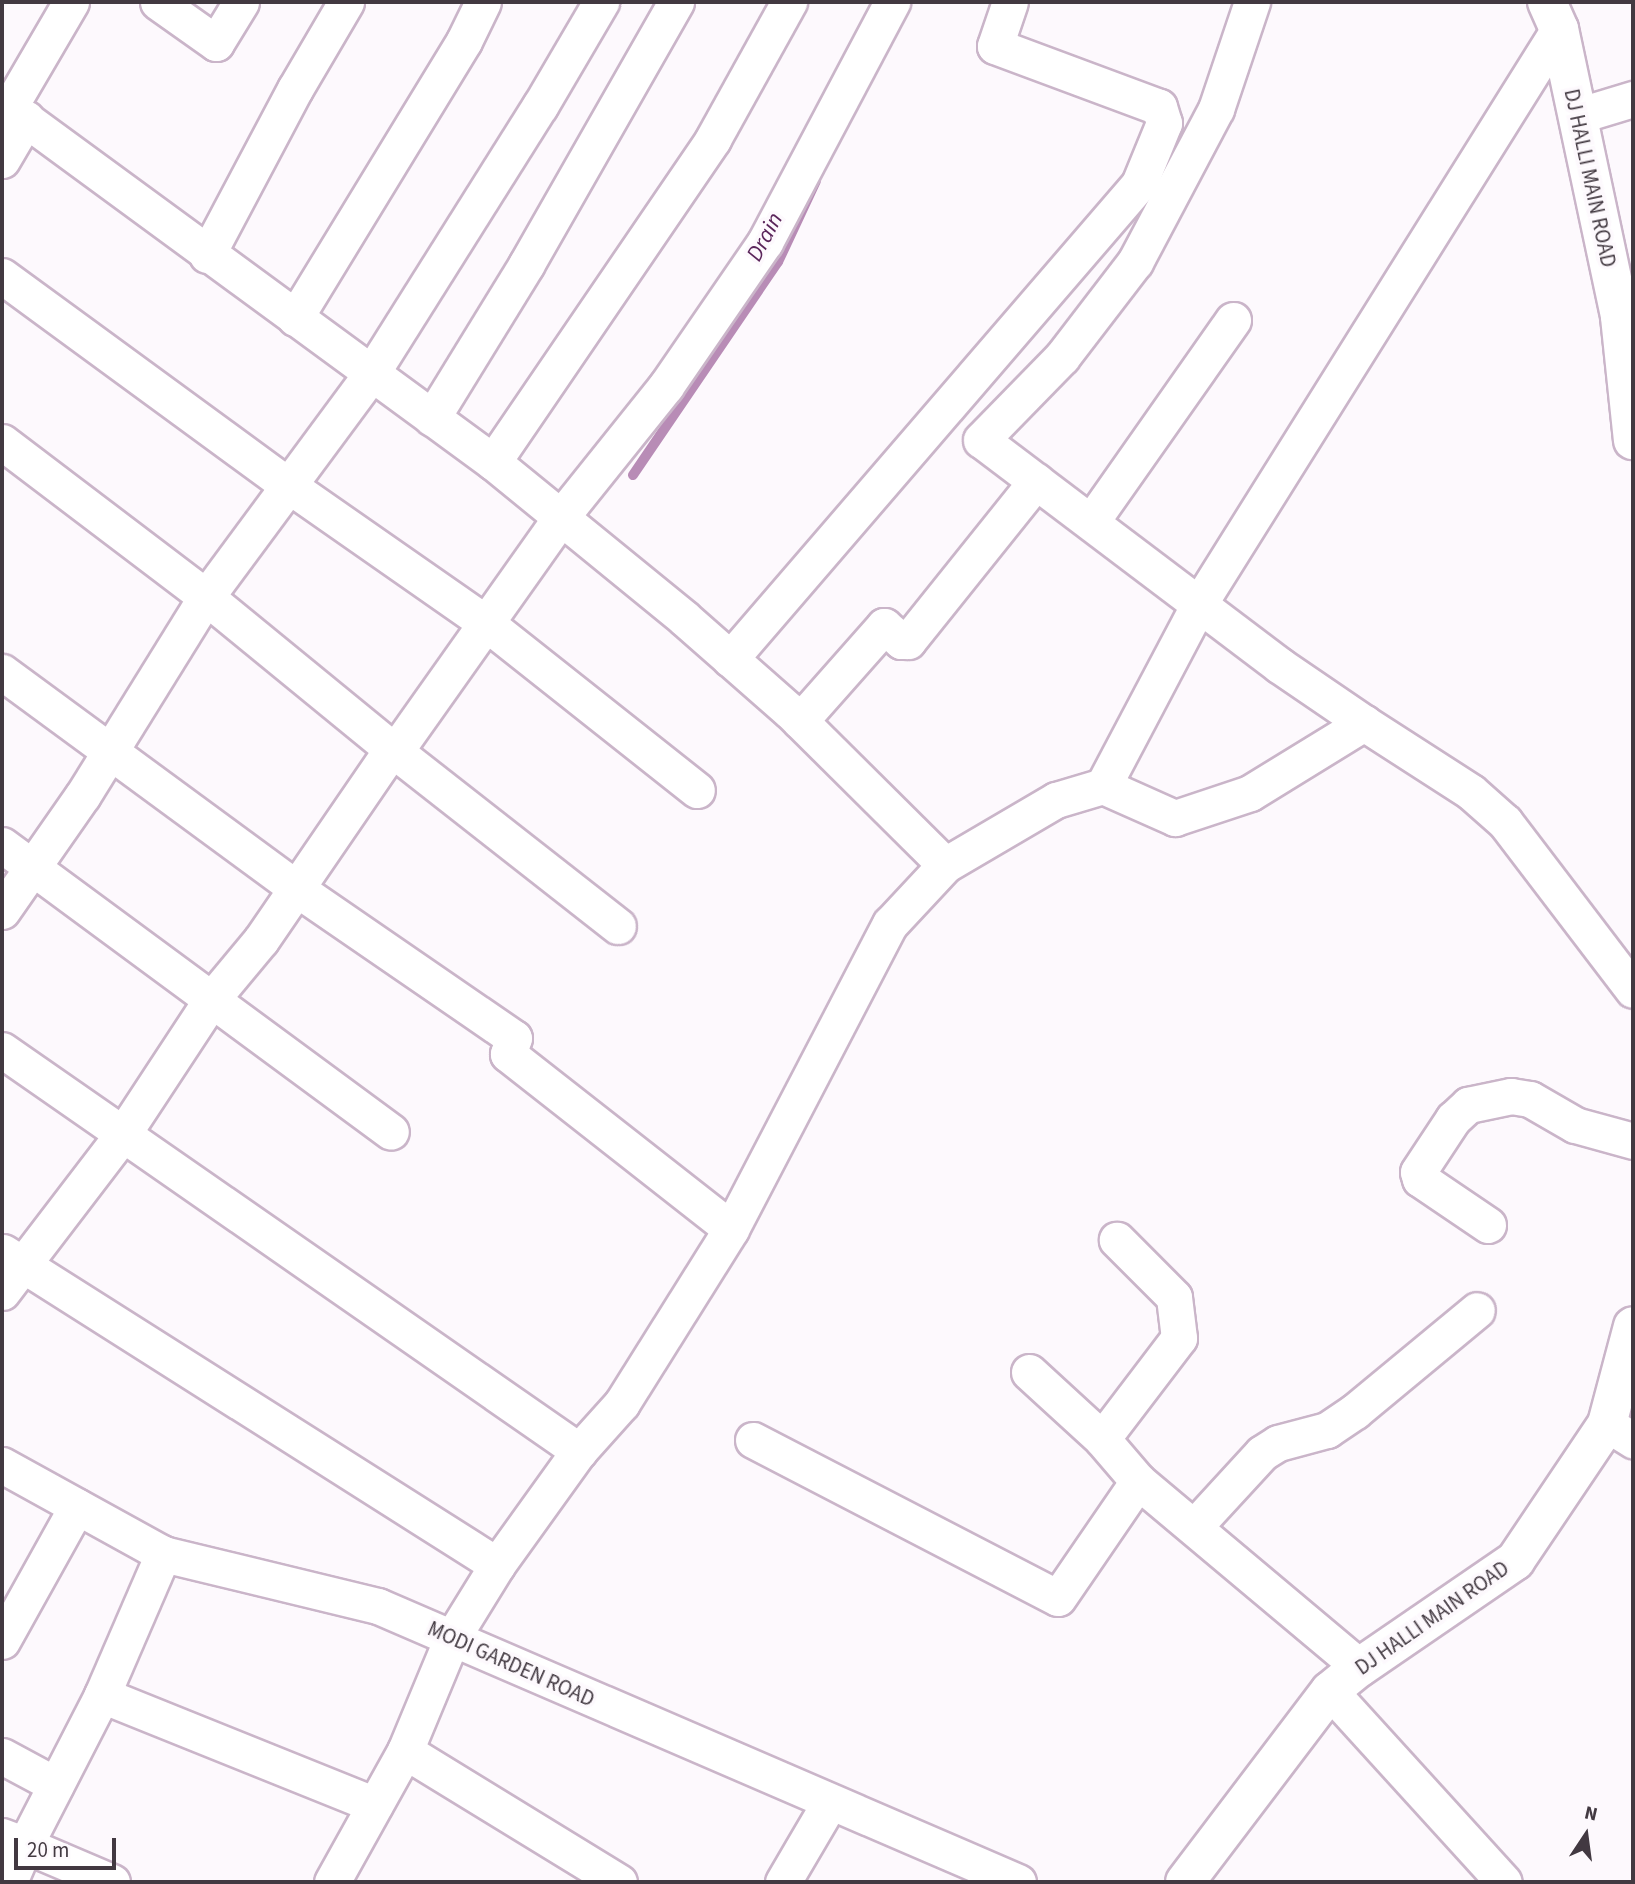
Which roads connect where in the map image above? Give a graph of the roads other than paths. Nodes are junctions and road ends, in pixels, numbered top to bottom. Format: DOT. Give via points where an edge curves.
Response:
graph roads {
  1 [pos="71,2"];
  2 [pos="158,2"];
  3 [pos="241,2"];
  4 [pos="346,2"];
  5 [pos="483,2"];
  6 [pos="601,2"];
  7 [pos="676,2"];
  8 [pos="789,2"];
  9 [pos="892,2"];
  10 [pos="1010,2"];
  11 [pos="1245,3"];
  12 [pos="1553,15"];
  13 [pos="1633,99"];
  14 [pos="12,110"];
  15 [pos="1577,116"];
  16 [pos="2,160"];
  17 [pos="207,255"];
  18 [pos="2,276"];
  19 [pos="1623,277"];
  20 [pos="295,318"];
  21 [pos="1233,320"];
  22 [pos="371,374"];
  23 [pos="432,418"];
  24 [pos="1633,440"];
  25 [pos="2,442"];
  26 [pos="493,462"];
  27 [pos="1036,481"];
  28 [pos="288,485"];
  29 [pos="561,517"];
  30 [pos="1091,522"];
  31 [pos="206,597"];
  32 [pos="1199,604"];
  33 [pos="486,623"];
  34 [pos="730,659"];
  35 [pos="2,672"];
  36 [pos="800,721"];
  37 [pos="1364,723"];
  38 [pos="392,749"];
  39 [pos="109,752"];
  40 [pos="1102,786"];
  41 [pos="697,790"];
  42 [pos="2,845"];
  43 [pos="944,865"];
  44 [pos="33,866"];
  45 [pos="297,889"];
  46 [pos="2,911"];
  47 [pos="618,926"];
  48 [pos="1633,990"];
  49 [pos="211,1000"];
  50 [pos="2,1050"];
  51 [pos="391,1132"];
  52 [pos="122,1134"];
  53 [pos="1633,1142"];
  54 [pos="1488,1225"];
  55 [pos="732,1229"];
  56 [pos="1117,1240"];
  57 [pos="8,1269"];
  58 [pos="1477,1310"];
  59 [pos="1633,1326"];
  60 [pos="1029,1371"];
  61 [pos="1620,1432"];
  62 [pos="1102,1439"];
  63 [pos="753,1440"];
  64 [pos="579,1451"];
  65 [pos="2,1465"];
  66 [pos="1138,1481"];
  67 [pos="77,1506"];
  68 [pos="1194,1527"];
  69 [pos="163,1554"];
  70 [pos="497,1564"];
  71 [pos="452,1638"];
  72 [pos="2,1641"];
  73 [pos="1360,1667"];
  74 [pos="1330,1691"];
  75 [pos="102,1695"];
  76 [pos="405,1751"];
  77 [pos="2,1756"];
  78 [pos="56,1786"];
  79 [pos="830,1802"];
  80 [pos="375,1805"];
  81 [pos="13,1840"];
  82 [pos="336,1881"];
  83 [pos="9,1882"];
  84 [pos="112,1882"];
  85 [pos="619,1882"];
  86 [pos="783,1882"];
  87 [pos="1018,1882"];
  88 [pos="1185,1882"];
  89 [pos="1504,1882"];
  1 -- 14 [label="street"];
  2 -- 3 [label="street" via="216,43"];
  4 -- 17 [label="street"];
  5 -- 20 [label="street" via="464,41"];
  6 -- 22 [label="street"];
  7 -- 23 [label="street" via="526,265"];
  8 -- 26 [label="street" via="713,139"];
  9 -- 29 [label="street" via="765,242 666,386"];
  10 -- 34 [label="street" via="995,46 1159,107 1164,124 1139,184"];
  11 -- 27 [label="street" via="1216,109 1135,262 1062,357 981,440"];
  12 -- 15 [label="street, DJ HALLI MAIN ROAD"];
  12 -- 32 [label="street"];
  13 -- 15 [label="street"];
  14 -- 16 [label="street"];
  14 -- 17 [label="street"];
  15 -- 19 [label="street, DJ HALLI MAIN ROAD"];
  17 -- 20 [label="street"];
  18 -- 28 [label="street"];
  19 -- 24 [label="street, DJ HALLI MAIN ROAD" via="1620,317"];
  20 -- 22 [label="street"];
  21 -- 30 [label="street"];
  22 -- 23 [label="street"];
  22 -- 28 [label="street"];
  23 -- 26 [label="street"];
  25 -- 31 [label="street"];
  26 -- 29 [label="street"];
  27 -- 30 [label="street"];
  27 -- 36 [label="street" via="908,641 901,641 884,626"];
  28 -- 31 [label="street"];
  28 -- 33 [label="street"];
  29 -- 33 [label="street"];
  29 -- 34 [label="street"];
  30 -- 32 [label="street"];
  31 -- 38 [label="street"];
  31 -- 39 [label="street"];
  32 -- 37 [label="street"];
  32 -- 40 [label="street"];
  33 -- 38 [label="street" via="396,750"];
  33 -- 41 [label="street"];
  34 -- 36 [label="street"];
  35 -- 39 [label="street"];
  36 -- 43 [label="street"];
  37 -- 40 [label="street" via="1250,793 1175,818"];
  37 -- 48 [label="street" via="1471,792 1505,822"];
  38 -- 45 [label="street"];
  38 -- 47 [label="street"];
  39 -- 44 [label="street"];
  39 -- 45 [label="street"];
  40 -- 43 [label="street" via="1056,800"];
  42 -- 44 [label="street"];
  43 -- 55 [label="street" via="890,925"];
  44 -- 46 [label="street"];
  44 -- 49 [label="street"];
  45 -- 49 [label="street"];
  45 -- 55 [label="street" via="514,1038 508,1054"];
  49 -- 51 [label="street"];
  49 -- 52 [label="street"];
  50 -- 52 [label="street"];
  52 -- 57 [label="street" via="55,1226"];
  52 -- 64 [label="street"];
  53 -- 54 [label="street" via="1575,1125 1530,1100 1511,1096 1468,1105 1452,1119 1418,1172 1420,1179"];
  55 -- 64 [label="street" via="622,1403"];
  56 -- 62 [label="street" via="1174,1297 1179,1338"];
  57 -- 70 [label="street"];
  58 -- 68 [label="street" via="1327,1430 1278,1443 1262,1453"];
  59 -- 61 [label="street, DJ HALLI MAIN ROAD"];
  60 -- 62 [label="street"];
  61 -- 73 [label="street, DJ HALLI MAIN ROAD" via="1515,1561"];
  62 -- 66 [label="street"];
  63 -- 66 [label="street" via="1058,1598"];
  64 -- 70 [label="street"];
  65 -- 67 [label="street, MODI GARDEN ROAD"];
  66 -- 68 [label="street"];
  67 -- 69 [label="street, MODI GARDEN ROAD"];
  67 -- 72 [label="street"];
  68 -- 73 [label="street"];
  69 -- 71 [label="street, MODI GARDEN ROAD" via="378,1606"];
  69 -- 75 [label="street"];
  70 -- 71 [label="street"];
  71 -- 76 [label="street"];
  71 -- 79 [label="street, MODI GARDEN ROAD"];
  73 -- 74 [label="street, DJ HALLI MAIN ROAD"];
  74 -- 88 [label="street, DJ HALLI MAIN ROAD"];
  74 -- 89 [label="street"];
  75 -- 78 [label="street"];
  75 -- 80 [label="street"];
  76 -- 80 [label="street"];
  76 -- 85 [label="street"];
  77 -- 78 [label="street"];
  78 -- 81 [label="street"];
  79 -- 86 [label="street"];
  79 -- 87 [label="street, MODI GARDEN ROAD"];
  80 -- 82 [label="street"];
  81 -- 83 [label="street"];
  81 -- 84 [label="street"];
}
